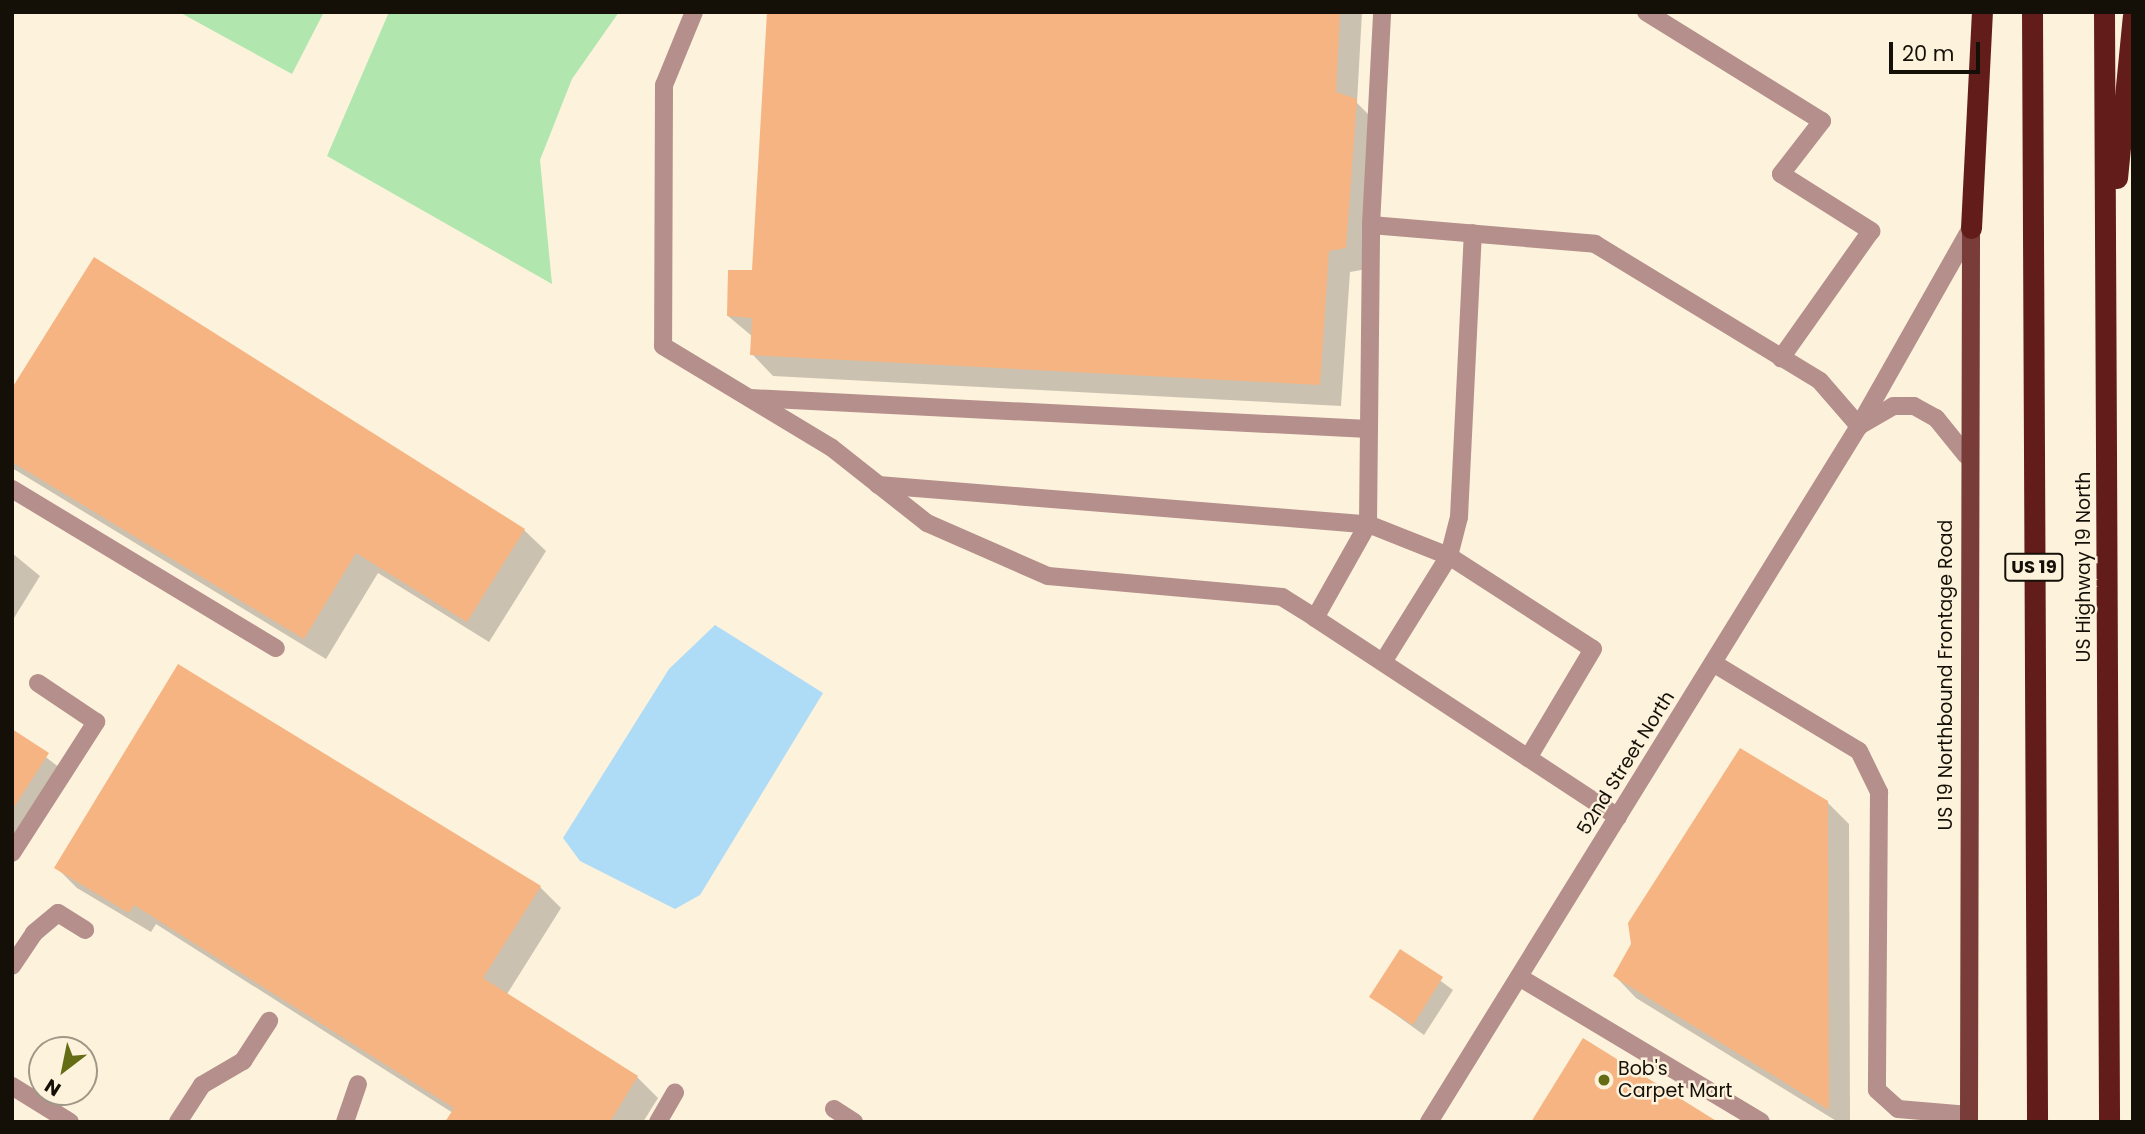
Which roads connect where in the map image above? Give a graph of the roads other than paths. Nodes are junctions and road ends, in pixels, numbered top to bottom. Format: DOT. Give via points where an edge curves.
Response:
graph roads {
  1 [pos="694,12"];
  2 [pos="1382,12"];
  3 [pos="1646,12"];
  4 [pos="1982,12"];
  5 [pos="2032,12"];
  6 [pos="2104,12"];
  7 [pos="2133,16"];
  8 [pos="1371,225"];
  9 [pos="1971,228"];
  10 [pos="1473,233"];
  11 [pos="2106,291"];
  12 [pos="1781,358"];
  13 [pos="748,398"];
  14 [pos="1859,426"];
  15 [pos="1368,429"];
  16 [pos="1966,455"];
  17 [pos="878,485"];
  18 [pos="12,489"];
  19 [pos="1367,524"];
  20 [pos="1449,556"];
  21 [pos="1315,618"];
  22 [pos="276,648"];
  23 [pos="1383,662"];
  24 [pos="1713,663"];
  25 [pos="38,683"];
  26 [pos="1528,758"];
  27 [pos="1618,817"];
  28 [pos="12,853"];
  29 [pos="85,930"];
  30 [pos="12,965"];
  31 [pos="1519,977"];
  32 [pos="269,1021"];
  33 [pos="358,1084"];
  34 [pos="12,1086"];
  35 [pos="676,1093"];
  36 [pos="834,1109"];
  37 [pos="1969,1118"];
  38 [pos="70,1122"];
  39 [pos="178,1122"];
  40 [pos="345,1122"];
  41 [pos="658,1122"];
  42 [pos="854,1122"];
  43 [pos="1429,1122"];
  44 [pos="1761,1122"];
  45 [pos="2037,1122"];
  46 [pos="2109,1122"];
  1 -- 13 [label="street" via="664,85 663,346"];
  2 -- 8 [label="street"];
  3 -- 12 [label="street" via="1822,121 1781,174 1871,231"];
  4 -- 9 [label="highway"];
  5 -- 45 [label="highway, US 19"];
  6 -- 11 [label="highway, US Highway 19 North"];
  7 -- 11 [label="highway"];
  8 -- 10 [label="street"];
  8 -- 15 [label="street"];
  9 -- 14 [label="street, 52nd Street North"];
  9 -- 16 [label="main road, US 19 Northbound Frontage Road"];
  10 -- 12 [label="street" via="1595,244"];
  10 -- 20 [label="street" via="1459,517"];
  11 -- 46 [label="highway, US Highway 19 North"];
  12 -- 14 [label="street" via="1820,381"];
  13 -- 15 [label="street"];
  13 -- 17 [label="street"];
  14 -- 16 [label="street, 52nd Street North" via="1893,406 1914,406 1936,418"];
  14 -- 24 [label="street, 52nd Street North"];
  15 -- 19 [label="street"];
  16 -- 37 [label="main road, US 19 Northbound Frontage Road"];
  17 -- 19 [label="street"];
  17 -- 21 [label="street" via="927,523 1048,576 1282,597"];
  18 -- 22 [label="street"];
  19 -- 20 [label="street"];
  19 -- 21 [label="street"];
  20 -- 23 [label="street"];
  20 -- 26 [label="street" via="1593,649"];
  21 -- 23 [label="street"];
  23 -- 26 [label="street"];
  24 -- 27 [label="street, 52nd Street North"];
  24 -- 37 [label="street" via="1859,751 1879,792 1877,1090 1898,1109"];
  25 -- 28 [label="street" via="96,722"];
  26 -- 27 [label="street"];
  27 -- 31 [label="street, 52nd Street North"];
  29 -- 30 [label="street" via="58,914 34,933"];
  31 -- 43 [label="street, 52nd Street North"];
  31 -- 44 [label="street"];
  32 -- 39 [label="street" via="243,1061 202,1085"];
  33 -- 40 [label="street"];
  34 -- 38 [label="street"];
  35 -- 41 [label="street"];
  36 -- 42 [label="street"];
}
